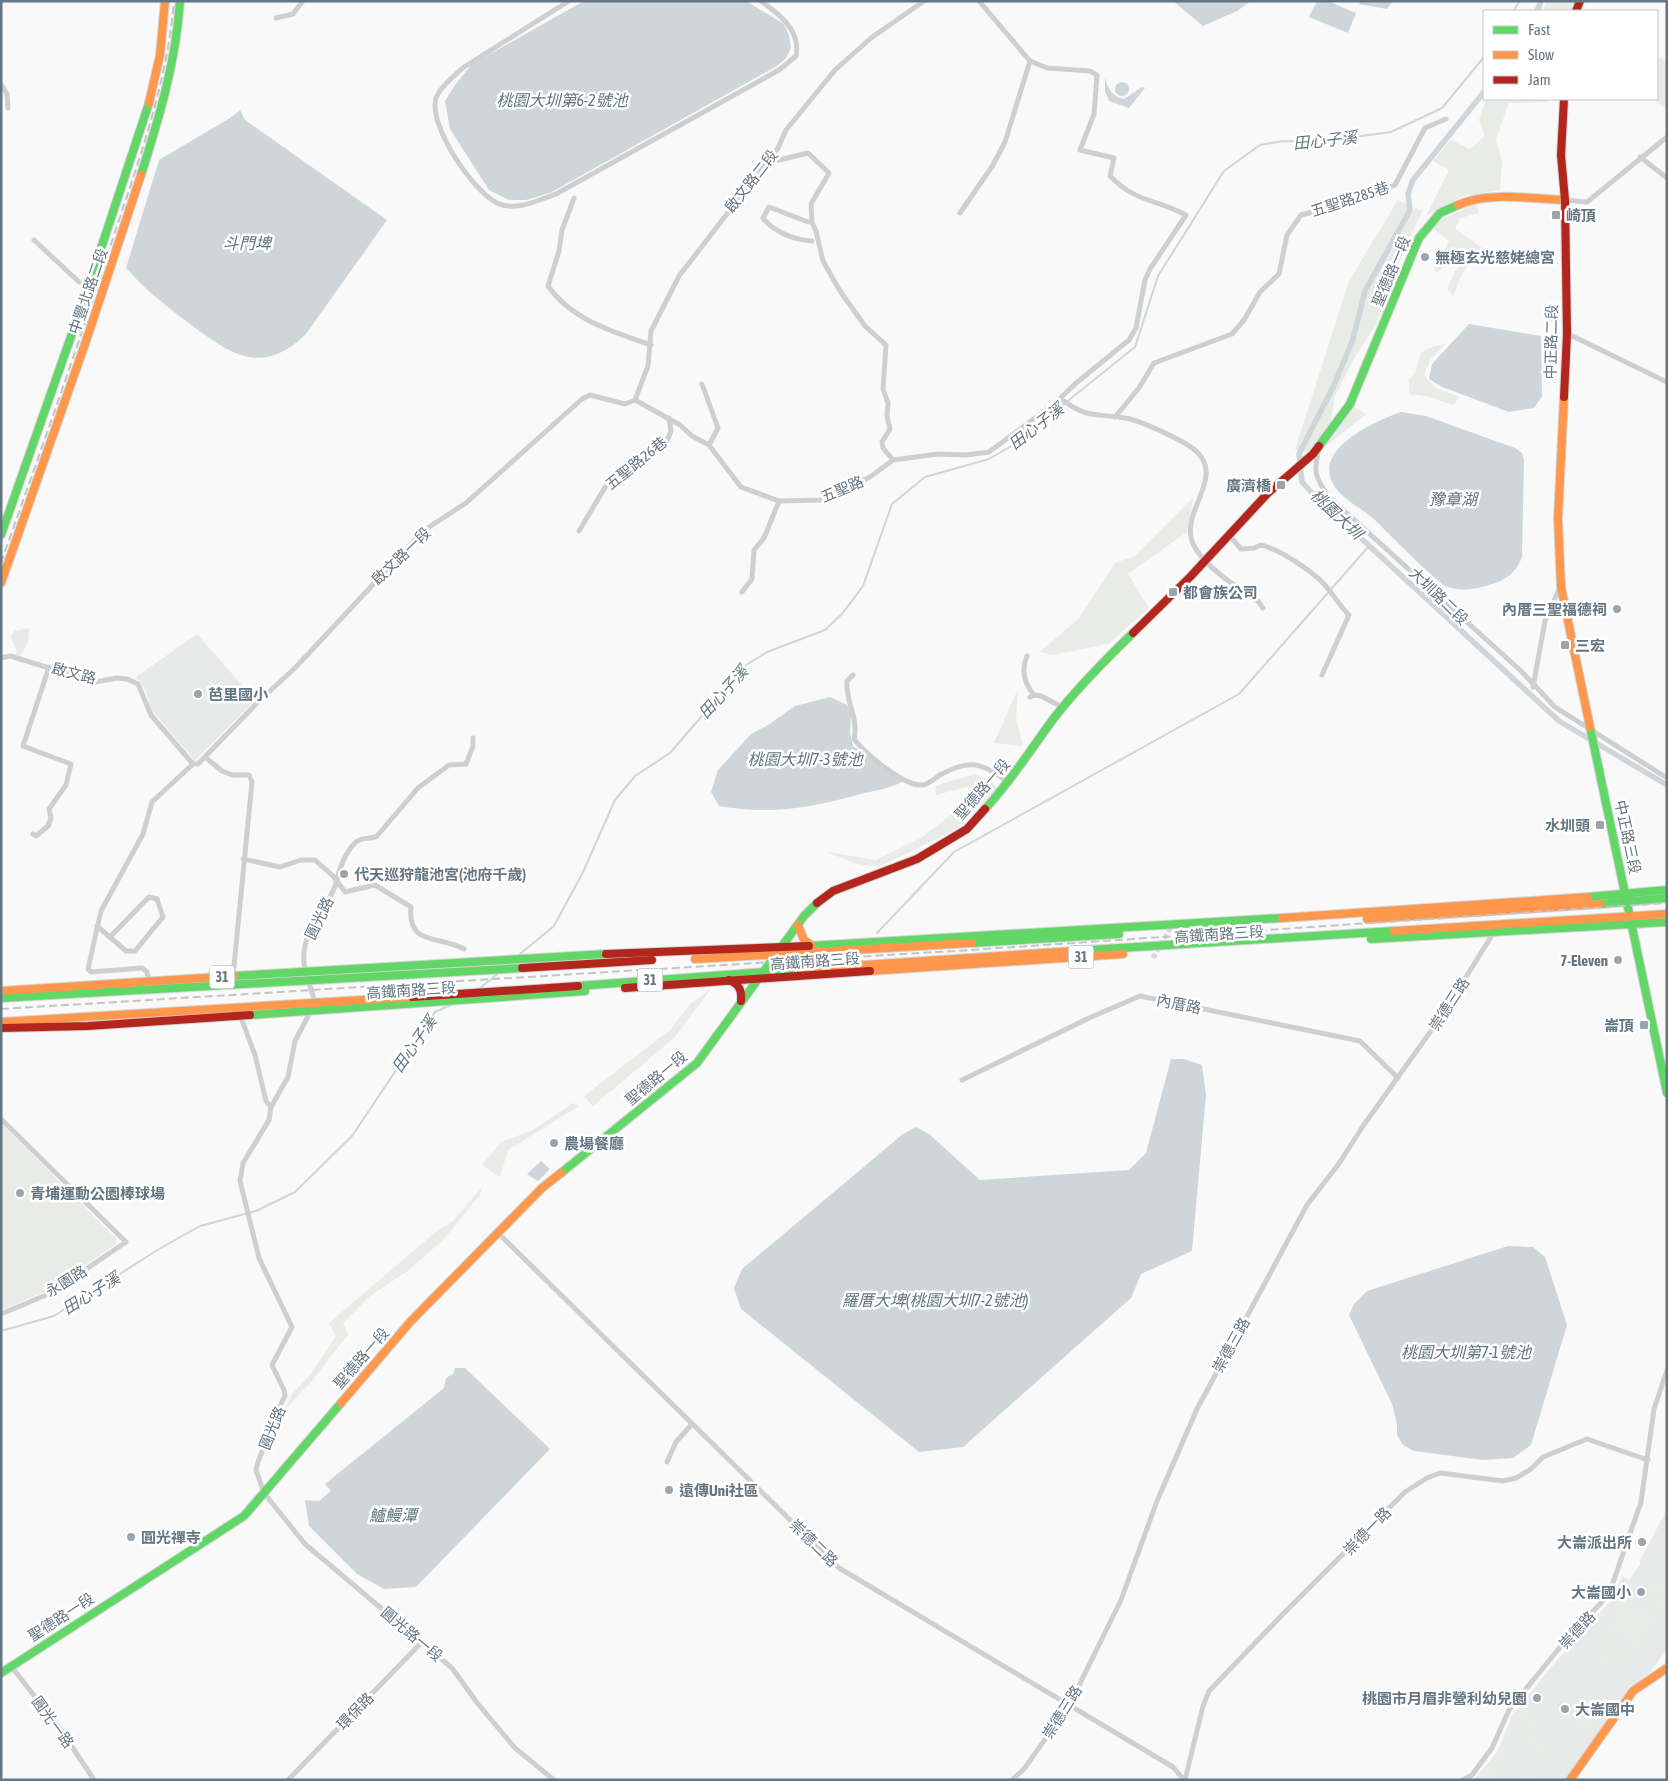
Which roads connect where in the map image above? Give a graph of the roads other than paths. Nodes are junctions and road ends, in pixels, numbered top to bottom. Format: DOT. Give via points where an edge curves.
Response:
graph roads {
  1 [pos="165,1"];
  2 [pos="180,1"];
  3 [pos="304,1"];
  4 [pos="569,1"];
  5 [pos="761,1"];
  6 [pos="924,1"];
  7 [pos="980,2"];
  8 [pos="276,18"];
  9 [pos="1030,61"];
  10 [pos="1,84"];
  11 [pos="1564,100"];
  12 [pos="8,108"];
  13 [pos="1446,118"];
  14 [pos="1667,137"];
  15 [pos="1640,157"];
  16 [pos="768,160"];
  17 [pos="1667,178"];
  18 [pos="574,198"];
  19 [pos="1565,200"];
  20 [pos="960,213"];
  21 [pos="808,222"];
  22 [pos="34,240"];
  23 [pos="812,240"];
  24 [pos="79,282"];
  25 [pos="1565,332"];
  26 [pos="651,345"];
  27 [pos="1667,382"];
  28 [pos="702,384"];
  29 [pos="1061,399"];
  30 [pos="636,400"];
  31 [pos="1115,417"];
  32 [pos="669,418"];
  33 [pos="709,445"];
  34 [pos="1320,446"];
  35 [pos="893,460"];
  36 [pos="779,501"];
  37 [pos="579,531"];
  38 [pos="1,535"];
  39 [pos="1229,535"];
  40 [pos="1205,561"];
  41 [pos="1,583"];
  42 [pos="1561,587"];
  43 [pos="742,592"];
  44 [pos="1263,608"];
  45 [pos="1027,656"];
  46 [pos="1,658"];
  47 [pos="49,667"];
  48 [pos="853,675"];
  49 [pos="1322,675"];
  50 [pos="1534,687"];
  51 [pos="1062,707"];
  52 [pos="1592,734"];
  53 [pos="473,738"];
  54 [pos="205,756"];
  55 [pos="193,764"];
  56 [pos="1667,778"];
  57 [pos="1009,783"];
  58 [pos="33,834"];
  59 [pos="244,859"];
  60 [pos="336,880"];
  61 [pos="1667,890"];
  62 [pos="1626,898"];
  63 [pos="1667,898"];
  64 [pos="1667,914"];
  65 [pos="1631,920"];
  66 [pos="1667,922"];
  67 [pos="798,925"];
  68 [pos="97,926"];
  69 [pos="1377,932"];
  70 [pos="1494,932"];
  71 [pos="110,937"];
  72 [pos="1357,940"];
  73 [pos="812,945"];
  74 [pos="780,948"];
  75 [pos="464,949"];
  76 [pos="794,954"];
  77 [pos="747,956"];
  78 [pos="775,956"];
  79 [pos="958,958"];
  80 [pos="561,960"];
  81 [pos="988,963"];
  82 [pos="800,969"];
  83 [pos="763,971"];
  84 [pos="750,972"];
  85 [pos="308,975"];
  86 [pos="233,976"];
  87 [pos="758,979"];
  88 [pos="729,980"];
  89 [pos="149,981"];
  90 [pos="177,987"];
  91 [pos="1,991"];
  92 [pos="534,992"];
  93 [pos="1,998"];
  94 [pos="741,1001"];
  95 [pos="314,1006"];
  96 [pos="154,1014"];
  97 [pos="240,1015"];
  98 [pos="190,1018"];
  99 [pos="1,1022"];
  100 [pos="1,1028"];
  101 [pos="1398,1078"];
  102 [pos="962,1080"];
  103 [pos="1667,1093"];
  104 [pos="271,1106"];
  105 [pos="1,1120"];
  106 [pos="498,1233"];
  107 [pos="1,1314"];
  108 [pos="1667,1370"];
  109 [pos="692,1424"];
  110 [pos="1648,1460"];
  111 [pos="667,1462"];
  112 [pos="264,1493"];
  113 [pos="422,1642"];
  114 [pos="11,1666"];
  115 [pos="1667,1668"];
  116 [pos="1,1673"];
  117 [pos="1070,1704"];
  118 [pos="94,1780"];
  119 [pos="288,1780"];
  120 [pos="554,1780"];
  121 [pos="1012,1780"];
  122 [pos="1185,1780"];
  123 [pos="1463,1780"];
  124 [pos="1570,1780"];
  1 -- 38 [label="main road, 中豐北路二段" via="163,40 143,121"];
  2 -- 41 [label="main road, 中豐北路二段" via="174,58 162,108 112,264"];
  3 -- 8 [label="street" via="293,14"];
  4 -- 5 [label="street" via="464,67 436,98 435,118 451,151 481,191 498,204 524,206 556,194 779,70 796,56 798,49 794,33 786,20"];
  6 -- 16 [label="street, 啟文路二段" via="871,38 835,70 786,130"];
  7 -- 9 [label="street"];
  9 -- 20 [label="street" via="1005,142"];
  9 -- 29 [label="street" via="1048,68 1097,74 1094,114 1080,150 1114,158 1110,176 1118,184 1147,202 1173,208 1186,215 1150,269 1136,328 1129,340"];
  10 -- 12 [label="street" via="7,94"];
  11 -- 19 [label="main road, 中正路二段" via="1561,155"];
  13 -- 31 [label="street, 五聖路285巷" via="1425,128 1395,185 1301,215 1287,235 1279,274 1260,292 1232,334 1154,363"];
  14 -- 15 [label="street"];
  15 -- 17 [label="street"];
  15 -- 19 [label="street" via="1587,202"];
  16 -- 26 [label="street, 啟文路二段" via="679,276 654,323"];
  16 -- 35 [label="street" via="808,153 829,173 811,204 812,223 822,261 840,291 865,326 886,345 882,389 888,403 886,416 890,429 882,442"];
  18 -- 26 [label="street" via="548,286 556,297 596,326"];
  19 -- 25 [label="main road, 中正路二段"];
  19 -- 34 [label="main road, 聖德路一段" via="1467,200 1440,213 1419,238 1350,404"];
  21 -- 23 [label="street" via="769,207 763,218 772,229 802,240"];
  22 -- 24 [label="street"];
  25 -- 27 [label="street"];
  25 -- 42 [label="main road, 中正路二段" via="1558,519"];
  26 -- 30 [label="street, 啟文路二段" via="648,366"];
  28 -- 33 [label="street" via="718,428"];
  29 -- 31 [label="street" via="1090,416"];
  29 -- 35 [label="street" via="989,452"];
  30 -- 32 [label="street, 五聖路"];
  30 -- 54 [label="street, 啟文路一段" via="625,404 590,395 582,399 466,503 423,532 295,668"];
  31 -- 40 [label="street" via="1161,432 1196,451 1206,466 1206,478 1191,526 1191,538"];
  32 -- 33 [label="street, 五聖路"];
  32 -- 37 [label="street, 五聖路26巷" via="671,431 667,441 607,484"];
  33 -- 36 [label="street, 五聖路" via="736,484"];
  34 -- 39 [label="main road, 聖德路一段" via="1288,473"];
  34 -- 50 [label="street, 大圳路二段" via="1314,467 1329,497"];
  35 -- 36 [label="street, 五聖路" via="870,478 821,500"];
  36 -- 43 [label="street" via="764,538 754,550 752,579"];
  39 -- 40 [label="main road, 聖德路一段"];
  39 -- 49 [label="street" via="1241,549 1261,545 1274,547 1329,590 1349,615"];
  40 -- 44 [label="street"];
  40 -- 51 [label="main road, 聖德路一段" via="1100,664"];
  42 -- 50 [label="street" via="1545,621"];
  42 -- 52 [label="main road, 中正路三段"];
  45 -- 51 [label="street" via="1023,667 1025,682 1032,696 1041,696"];
  46 -- 47 [label="street, 啟文路" via="10,656"];
  47 -- 55 [label="street, 啟文路" via="96,682 117,678 138,684 151,715"];
  47 -- 58 [label="street" via="23,746 71,764 66,785 49,809 52,818 48,826 36,836"];
  48 -- 57 [label="street" via="847,681 846,693 854,710 854,739 895,775 913,784 925,785 968,763 991,769"];
  50 -- 52 [label="street, 大圳路二段" via="1555,708"];
  51 -- 57 [label="main road, 聖德路一段"];
  52 -- 56 [label="street, 大圳路二段"];
  52 -- 62 [label="main road, 中正路三段"];
  53 -- 60 [label="street" via="474,746 466,764 449,765 410,795 377,836 357,841 346,855"];
  54 -- 55 [label="street, 啟文路一段" via="198,764"];
  54 -- 59 [label="street" via="222,771 232,775 246,774 252,779"];
  55 -- 68 [label="street, 啟文路一段" via="152,802 143,834 101,910"];
  57 -- 67 [label="main road, 聖德路一段" via="967,829 917,859 833,891 810,909"];
  59 -- 60 [label="street, 圓光路" via="280,867 301,860 315,860"];
  59 -- 86 [label="street"];
  60 -- 75 [label="street" via="345,892 375,886 411,907 410,919 416,931 429,939"];
  60 -- 85 [label="street, 圓光路" via="308,936 304,952"];
  61 -- 62 [label="main road, 31"];
  62 -- 63 [label="main road, 31"];
  62 -- 65 [label="main road, 中正路三段"];
  62 -- 73 [label="main road, 高鐵南路三段 / 31"];
  62 -- 76 [label="main road, 高鐵南路三段 / 31" via="1568,907"];
  64 -- 65 [label="main road, 31"];
  65 -- 66 [label="main road, 31"];
  65 -- 69 [label="main road, 高鐵南路三段 / 31"];
  65 -- 70 [label="main road, 高鐵南路三段 / 31"];
  65 -- 103 [label="main road, 中正路三段"];
  67 -- 73 [label="main road" via="804,940"];
  67 -- 74 [label="main road, 聖德路一段"];
  68 -- 71 [label="street"];
  68 -- 89 [label="street, 啟文路一段" via="88,969 91,972 142,968 147,972"];
  69 -- 72 [label="main road"];
  69 -- 79 [label="main road, 高鐵南路三段 / 31"];
  70 -- 72 [label="main road, 高鐵南路三段 / 31"];
  70 -- 101 [label="street, 崇德三路"];
  71 -- 71 [label="street" via="128,952 139,948 163,917 157,899 148,897"];
  72 -- 81 [label="main road, 高鐵南路三段 / 31"];
  73 -- 74 [label="main road, 高鐵南路三段 / 31"];
  74 -- 78 [label="main road, 聖德路一段"];
  74 -- 80 [label="main road, 高鐵南路三段 / 31"];
  76 -- 78 [label="main road, 高鐵南路三段 / 31"];
  76 -- 82 [label="main road" via="790,958 791,963"];
  77 -- 78 [label="main road, 高鐵南路三段 / 31"];
  77 -- 80 [label="main road, 高鐵南路三段 / 31"];
  77 -- 84 [label="main road"];
  78 -- 83 [label="main road, 聖德路一段"];
  79 -- 81 [label="main road"];
  79 -- 82 [label="main road, 高鐵南路三段 / 31"];
  80 -- 85 [label="main road, 高鐵南路三段 / 31"];
  81 -- 87 [label="main road, 高鐵南路三段 / 31"];
  82 -- 83 [label="main road, 高鐵南路三段 / 31"];
  83 -- 84 [label="main road, 高鐵南路三段 / 31"];
  83 -- 87 [label="main road, 聖德路一段"];
  84 -- 92 [label="main road, 高鐵南路三段 / 31"];
  85 -- 86 [label="main road, 高鐵南路三段 / 31"];
  85 -- 90 [label="main road, 高鐵南路三段 / 31"];
  85 -- 95 [label="street, 圓光路"];
  86 -- 89 [label="main road, 高鐵南路三段 / 31"];
  87 -- 88 [label="main road, 高鐵南路三段 / 31"];
  87 -- 94 [label="main road, 聖德路一段"];
  88 -- 92 [label="main road, 高鐵南路三段 / 31"];
  88 -- 94 [label="main road" via="736,983 742,993"];
  89 -- 90 [label="main road"];
  89 -- 91 [label="main road, 高鐵南路三段 / 31"];
  90 -- 93 [label="main road, 高鐵南路三段 / 31"];
  92 -- 95 [label="main road, 高鐵南路三段 / 31"];
  94 -- 106 [label="main road, 聖德路一段" via="697,1063 542,1188"];
  95 -- 96 [label="main road, 高鐵南路三段 / 31"];
  95 -- 97 [label="main road, 高鐵南路三段 / 31"];
  95 -- 104 [label="street" via="295,1042 288,1077"];
  96 -- 98 [label="main road"];
  96 -- 99 [label="main road, 高鐵南路三段 / 31"];
  97 -- 98 [label="main road, 高鐵南路三段 / 31"];
  97 -- 104 [label="street" via="255,1055 266,1101"];
  98 -- 100 [label="main road, 高鐵南路三段 / 31" via="88,1026"];
  101 -- 102 [label="street, 內厝路" via="1360,1042 1140,996"];
  101 -- 117 [label="street, 崇德三路" via="1307,1205 1212,1379 1175,1459 1121,1600"];
  104 -- 112 [label="street, 圓光路" via="269,1120 243,1163 240,1181 260,1258 292,1327 272,1364 284,1396 266,1434 256,1470"];
  105 -- 107 [label="street, 永園路" via="126,1242 51,1293"];
  106 -- 109 [label="street, 崇德二路"];
  106 -- 112 [label="main road, 聖德路一段" via="411,1321"];
  108 -- 110 [label="street, 崇德路" via="1654,1409"];
  109 -- 111 [label="street" via="676,1442"];
  109 -- 117 [label="street, 崇德二路" via="839,1568"];
  110 -- 122 [label="street, 崇德一路" via="1587,1439 1543,1458 1516,1478 1503,1481 1440,1473 1405,1492 1209,1691"];
  110 -- 123 [label="street, 崇德路" via="1641,1502 1609,1594 1509,1710 1492,1748 1477,1769"];
  112 -- 113 [label="street, 圓光路一段" via="305,1544"];
  112 -- 114 [label="main road, 聖德路一段" via="235,1523"];
  113 -- 119 [label="street, 環保路"];
  113 -- 120 [label="street, 圓光路一段" via="452,1668 515,1748"];
  114 -- 116 [label="main road, 聖德路一段"];
  114 -- 118 [label="street, 圓光一路" via="61,1730"];
  115 -- 124 [label="main road" via="1632,1691"];
  117 -- 121 [label="street, 崇德三路" via="1024,1769"];
  117 -- 122 [label="street, 崇德二路" via="1173,1767"];
}
